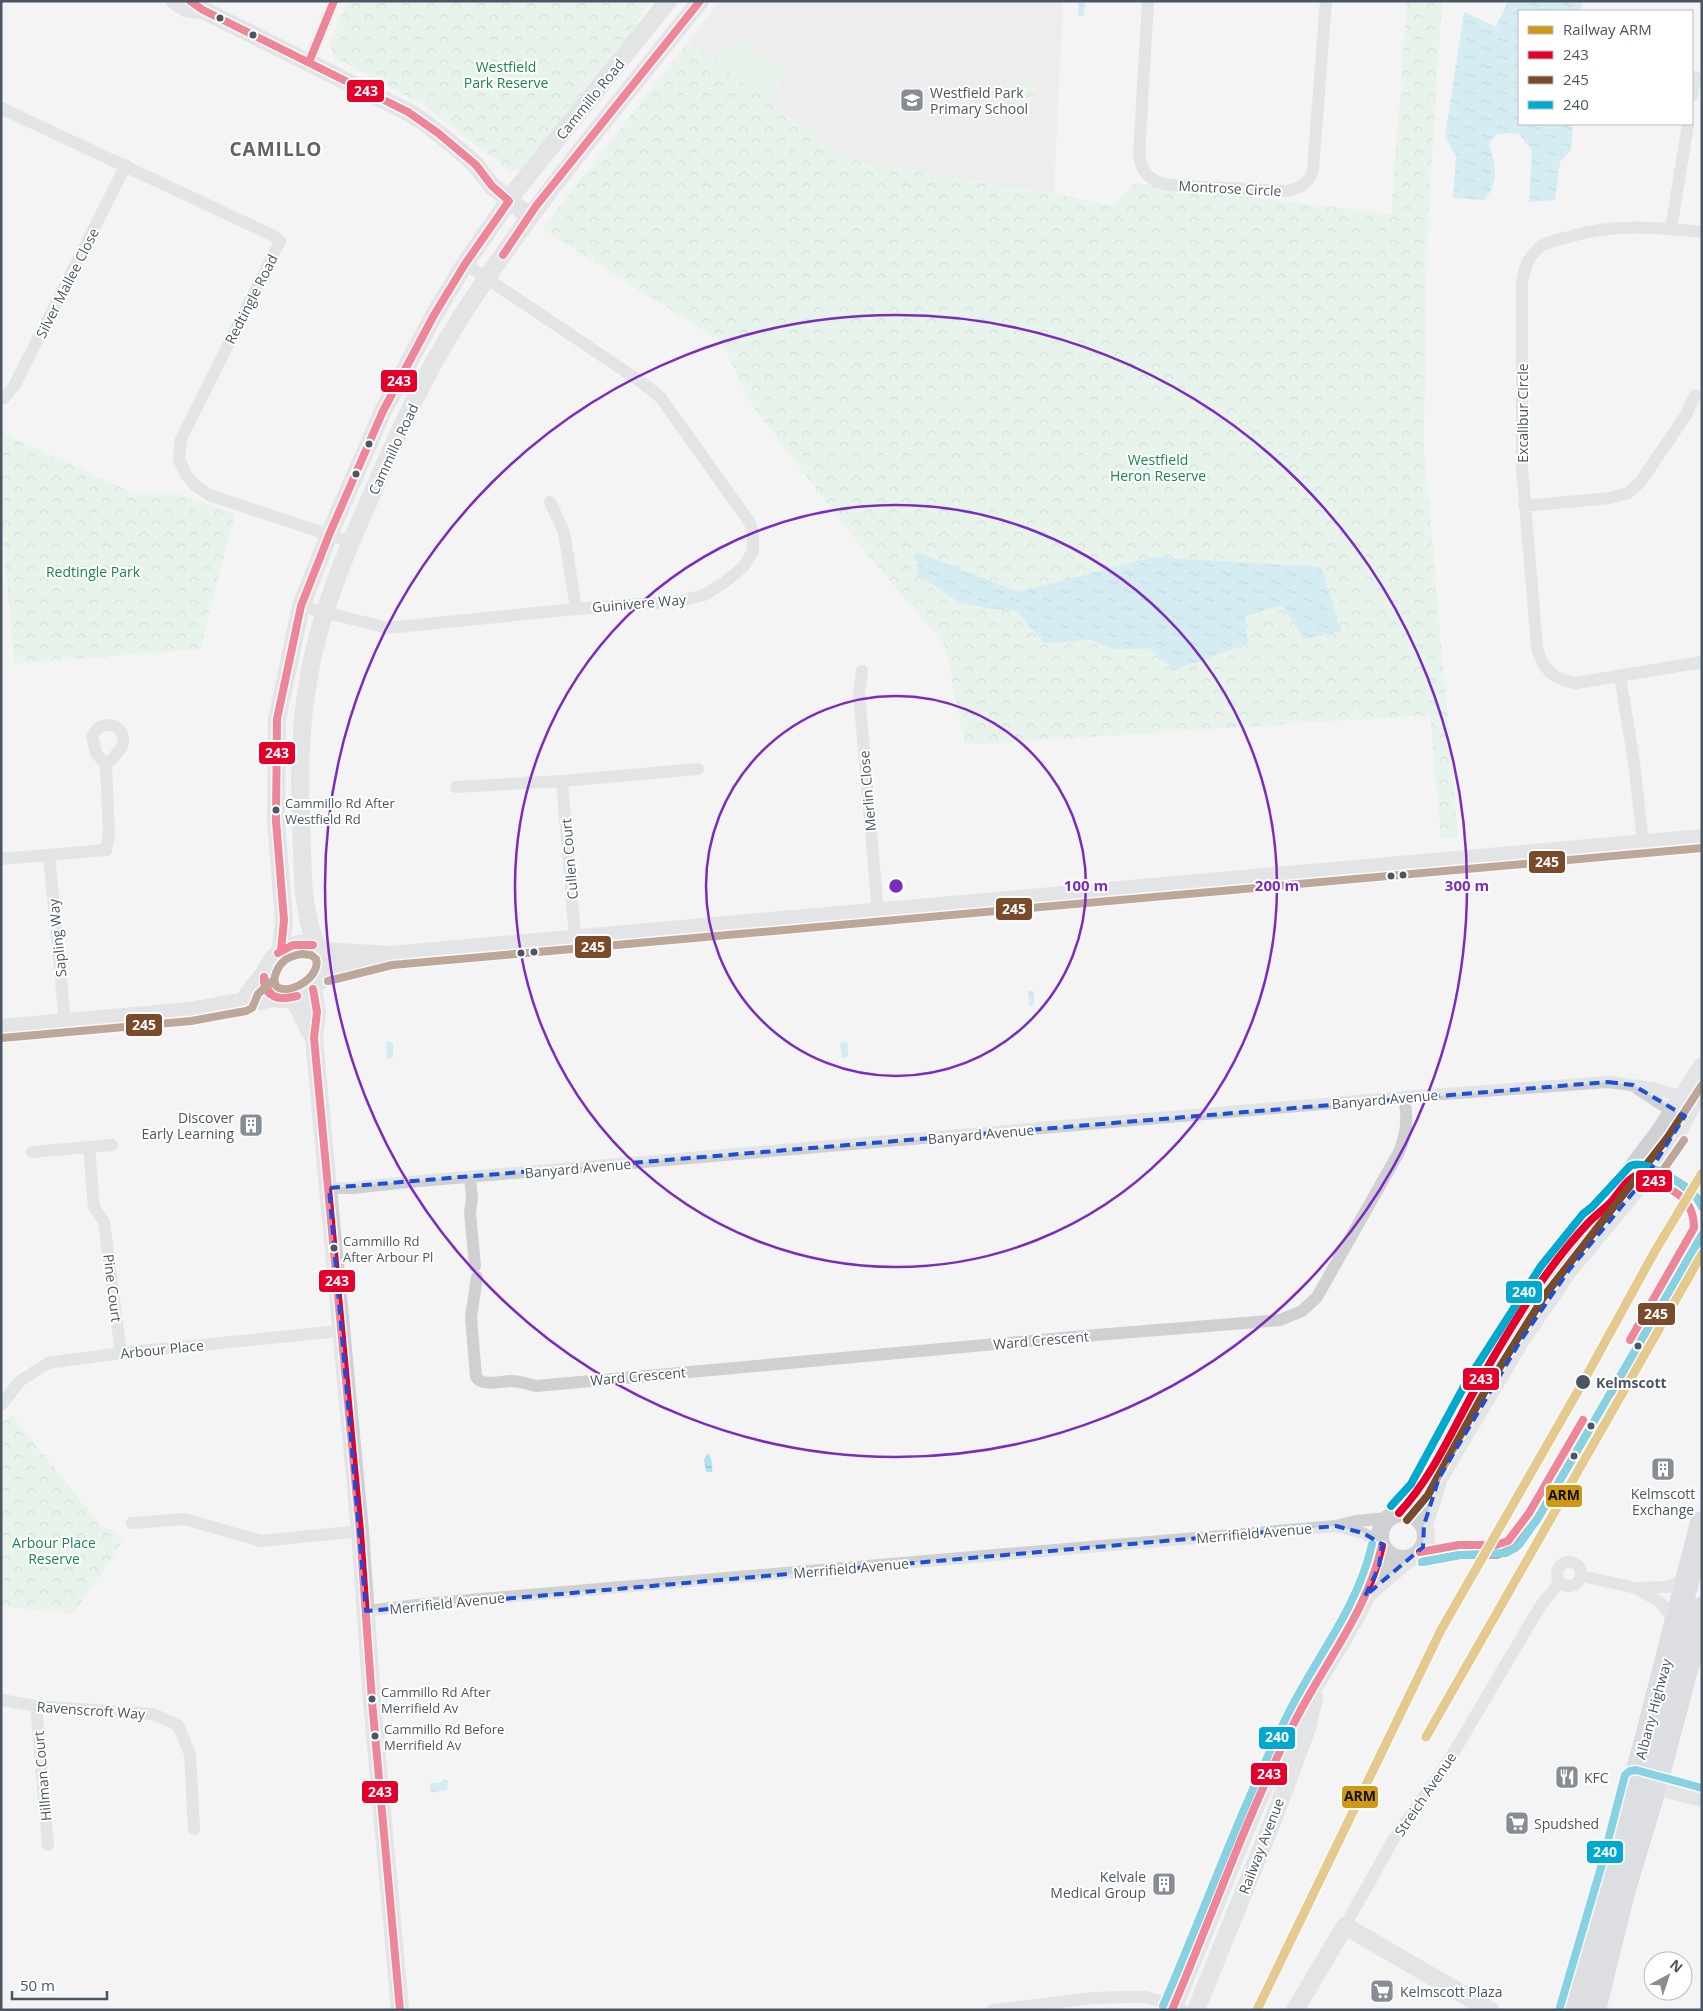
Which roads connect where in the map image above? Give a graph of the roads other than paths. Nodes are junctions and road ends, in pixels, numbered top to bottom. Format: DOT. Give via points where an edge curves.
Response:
graph roads {
  1 [pos="175,1"];
  2 [pos="334,1"];
  3 [pos="668,1"];
  4 [pos="700,1"];
  5 [pos="1148,1"];
  6 [pos="1326,1"];
  7 [pos="196,6"];
  8 [pos="309,62"];
  9 [pos="1696,77"];
  10 [pos="1693,91"];
  11 [pos="1,108"];
  12 [pos="1688,125"];
  13 [pos="126,165"];
  14 [pos="513,195"];
  15 [pos="533,211"];
  16 [pos="1671,229"];
  17 [pos="1702,232"];
  18 [pos="465,264"];
  19 [pos="487,278"];
  20 [pos="1695,395"];
  21 [pos="4,398"];
  22 [pos="550,502"];
  23 [pos="1524,506"];
  24 [pos="329,535"];
  25 [pos="351,542"];
  26 [pos="301,606"];
  27 [pos="576,609"];
  28 [pos="324,613"];
  29 [pos="1702,662"];
  30 [pos="862,671"];
  31 [pos="1620,676"];
  32 [pos="106,765"];
  33 [pos="698,769"];
  34 [pos="562,781"];
  35 [pos="456,787"];
  36 [pos="1702,838"];
  37 [pos="1643,843"];
  38 [pos="49,855"];
  39 [pos="1,858"];
  40 [pos="878,912"];
  41 [pos="575,938"];
  42 [pos="321,948"];
  43 [pos="281,950"];
  44 [pos="390,955"];
  45 [pos="326,971"];
  46 [pos="264,975"];
  47 [pos="313,989"];
  48 [pos="274,998"];
  49 [pos="292,998"];
  50 [pos="244,1001"];
  51 [pos="65,1022"];
  52 [pos="1,1028"];
  53 [pos="314,1038"];
  54 [pos="1702,1066"];
  55 [pos="1702,1087"];
  56 [pos="1404,1097"];
  57 [pos="1682,1108"];
  58 [pos="112,1145"];
  59 [pos="89,1148"];
  60 [pos="32,1152"];
  61 [pos="470,1177"];
  62 [pos="1646,1178"];
  63 [pos="329,1188"];
  64 [pos="1590,1220"];
  65 [pos="340,1331"];
  66 [pos="121,1353"];
  67 [pos="1,1405"];
  68 [pos="1394,1516"];
  69 [pos="1702,1522"];
  70 [pos="132,1523"];
  71 [pos="1424,1525"];
  72 [pos="1336,1526"];
  73 [pos="360,1531"];
  74 [pos="1381,1545"];
  75 [pos="1408,1559"];
  76 [pos="1581,1576"];
  77 [pos="1687,1577"];
  78 [pos="1560,1582"];
  79 [pos="1636,1588"];
  80 [pos="1365,1596"];
  81 [pos="1702,1608"];
  82 [pos="366,1611"];
  83 [pos="1674,1628"];
  84 [pos="1318,1680"];
  85 [pos="1,1700"];
  86 [pos="36,1706"];
  87 [pos="1644,1783"];
  88 [pos="1702,1798"];
  89 [pos="194,1829"];
  90 [pos="48,1845"];
  91 [pos="1345,1926"];
  92 [pos="1176,2009"];
  93 [pos="400,2010"];
  94 [pos="993,2010"];
  95 [pos="1196,2010"];
  96 [pos="1295,2010"];
  97 [pos="1490,2010"];
  98 [pos="1570,2010"];
  99 [pos="1594,2010"];
  1 -- 7 [label="main road" via="185,8"];
  2 -- 8 [label="street"];
  3 -- 14 [label="main road, Cammillo Road"];
  4 -- 15 [label="main road, Cammillo Road"];
  5 -- 6 [label="street, Montrose Circle" via="1139,155 1147,176 1170,185 1290,191 1306,183 1313,170"];
  7 -- 8 [label="main road"];
  8 -- 14 [label="main road" via="408,112 476,165 492,186"];
  9 -- 10 [label="street"];
  11 -- 13 [label="street, Redtingle Road"];
  12 -- 16 [label="street"];
  13 -- 21 [label="street, Silver Mallee Close" via="14,386"];
  13 -- 24 [label="street, Redtingle Road" via="280,241 180,439 179,460 191,481 209,494"];
  14 -- 15 [label="main road"];
  14 -- 18 [label="main road, Cammillo Road"];
  15 -- 19 [label="main road, Cammillo Road"];
  16 -- 17 [label="street, Excalibur Circle"];
  16 -- 23 [label="street, Excalibur Circle" via="1628,226 1583,232 1542,245 1528,260 1522,284"];
  18 -- 19 [label="street, Guinivere Way"];
  18 -- 24 [label="main road, Cammillo Road" via="383,411"];
  19 -- 25 [label="main road, Cammillo Road" via="430,370"];
  19 -- 27 [label="street, Guinivere Way" via="657,394 754,532 753,551 744,566 704,594 681,601"];
  20 -- 23 [label="street" via="1686,415 1641,480 1628,493 1610,498"];
  22 -- 27 [label="street" via="564,532"];
  23 -- 31 [label="street, Excalibur Circle" via="1538,647 1544,666 1552,676 1567,682"];
  24 -- 25 [label="street, Redtingle Road"];
  24 -- 26 [label="main road, Cammillo Road"];
  25 -- 28 [label="main road, Cammillo Road"];
  26 -- 28 [label="street, Guinivere Way"];
  26 -- 43 [label="main road, Cammillo Road" via="277,718 276,821 284,920"];
  27 -- 28 [label="street, Guinivere Way" via="387,628"];
  28 -- 42 [label="main road, Cammillo Road" via="308,680 302,724 300,786 307,916"];
  29 -- 31 [label="street, Excalibur Circle"];
  30 -- 40 [label="street, Merlin Close" via="859,693"];
  31 -- 37 [label="street"];
  32 -- 38 [label="street" via="109,834 106,850"];
  33 -- 34 [label="street"];
  34 -- 35 [label="street"];
  34 -- 41 [label="street, Cullen Court"];
  36 -- 37 [label="main road"];
  37 -- 40 [label="main road"];
  38 -- 39 [label="street"];
  38 -- 51 [label="street, Sapling Way"];
  40 -- 41 [label="main road"];
  41 -- 44 [label="main road"];
  42 -- 43 [label="main road" via="299,944"];
  42 -- 44 [label="main road"];
  42 -- 45 [label="main road" via="328,962"];
  43 -- 46 [label="main road"];
  44 -- 45 [label="main road"];
  45 -- 47 [label="main road"];
  46 -- 48 [label="main road" via="266,989"];
  46 -- 50 [label="main road" via="250,988"];
  47 -- 49 [label="main road"];
  47 -- 53 [label="main road" via="317,1012"];
  48 -- 49 [label="main road"];
  48 -- 50 [label="main road"];
  49 -- 53 [label="main road"];
  50 -- 51 [label="main road" via="190,1011"];
  51 -- 52 [label="main road"];
  53 -- 63 [label="main road"];
  54 -- 57 [label="main road, Railway Avenue"];
  55 -- 57 [label="main road, Railway Avenue"];
  56 -- 57 [label="street, Banyard Avenue" via="1608,1082 1633,1085"];
  56 -- 61 [label="street, Banyard Avenue"];
  56 -- 61 [label="street, Ward Crescent" via="1406,1127 1399,1152 1317,1297 1293,1316 1280,1320 536,1386 513,1381 485,1383 476,1377 471,1317 476,1272"];
  57 -- 62 [label="main road, Railway Avenue" via="1673,1140"];
  57 -- 64 [label="main road, Railway Avenue"];
  58 -- 59 [label="street"];
  59 -- 60 [label="street"];
  59 -- 66 [label="street, Pine Court" via="94,1207 104,1222"];
  61 -- 63 [label="street, Banyard Avenue"];
  62 -- 64 [label="main road" via="1641,1174 1634,1176"];
  62 -- 71 [label="main road, Railway Avenue" via="1569,1270 1521,1340 1440,1478"];
  63 -- 65 [label="main road"];
  64 -- 68 [label="main road, Railway Avenue" via="1522,1312 1476,1386 1419,1490"];
  65 -- 66 [label="street, Arbour Place"];
  65 -- 73 [label="main road"];
  66 -- 67 [label="street, Arbour Place" via="48,1363 20,1381"];
  68 -- 71 [label="main road" via="1414,1515"];
  68 -- 72 [label="street, Merrifield Avenue"];
  68 -- 74 [label="main road, Railway Avenue" via="1381,1528"];
  69 -- 77 [label="highway, Albany Highway"];
  70 -- 73 [label="street" via="184,1519 261,1541"];
  71 -- 75 [label="main road, Railway Avenue" via="1423,1547"];
  72 -- 74 [label="street, Merrifield Avenue" via="1363,1533"];
  72 -- 82 [label="street, Merrifield Avenue"];
  73 -- 82 [label="main road"];
  74 -- 75 [label="main road" via="1393,1557"];
  74 -- 80 [label="main road, Railway Avenue" via="1379,1567"];
  75 -- 80 [label="main road, Railway Avenue"];
  76 -- 78 [label="street" via="1579,1582 1572,1586"];
  76 -- 78 [label="street, Streich Avenue" via="1578,1566 1567,1562 1558,1570"];
  76 -- 79 [label="street, Streich Avenue"];
  77 -- 79 [label="street, Streich Avenue" via="1669,1587"];
  77 -- 83 [label="highway, Albany Highway"];
  78 -- 91 [label="street, Streich Avenue" via="1541,1605 1448,1762 1393,1840"];
  79 -- 83 [label="street, Streich Avenue" via="1662,1604"];
  80 -- 84 [label="main road, Railway Avenue"];
  81 -- 87 [label="highway, Albany Highway"];
  82 -- 93 [label="main road"];
  83 -- 87 [label="highway, Albany Highway" via="1646,1740"];
  84 -- 92 [label="main road, Railway Avenue" via="1259,1796"];
  84 -- 95 [label="main road, Railway Avenue" via="1307,1728 1275,1815"];
  85 -- 86 [label="street, Ravenscroft Way"];
  86 -- 89 [label="street, Ravenscroft Way" via="153,1714 178,1725 190,1754"];
  86 -- 90 [label="street, Hillman Court"];
  87 -- 88 [label="main road"];
  87 -- 98 [label="highway, Albany Highway" via="1612,1867"];
  87 -- 99 [label="highway, Albany Highway" via="1623,1892"];
  91 -- 96 [label="main road, Streich Avenue"];
  91 -- 97 [label="main road"];
  92 -- 94 [label="street" via="1145,1997 1129,1997"];
}
